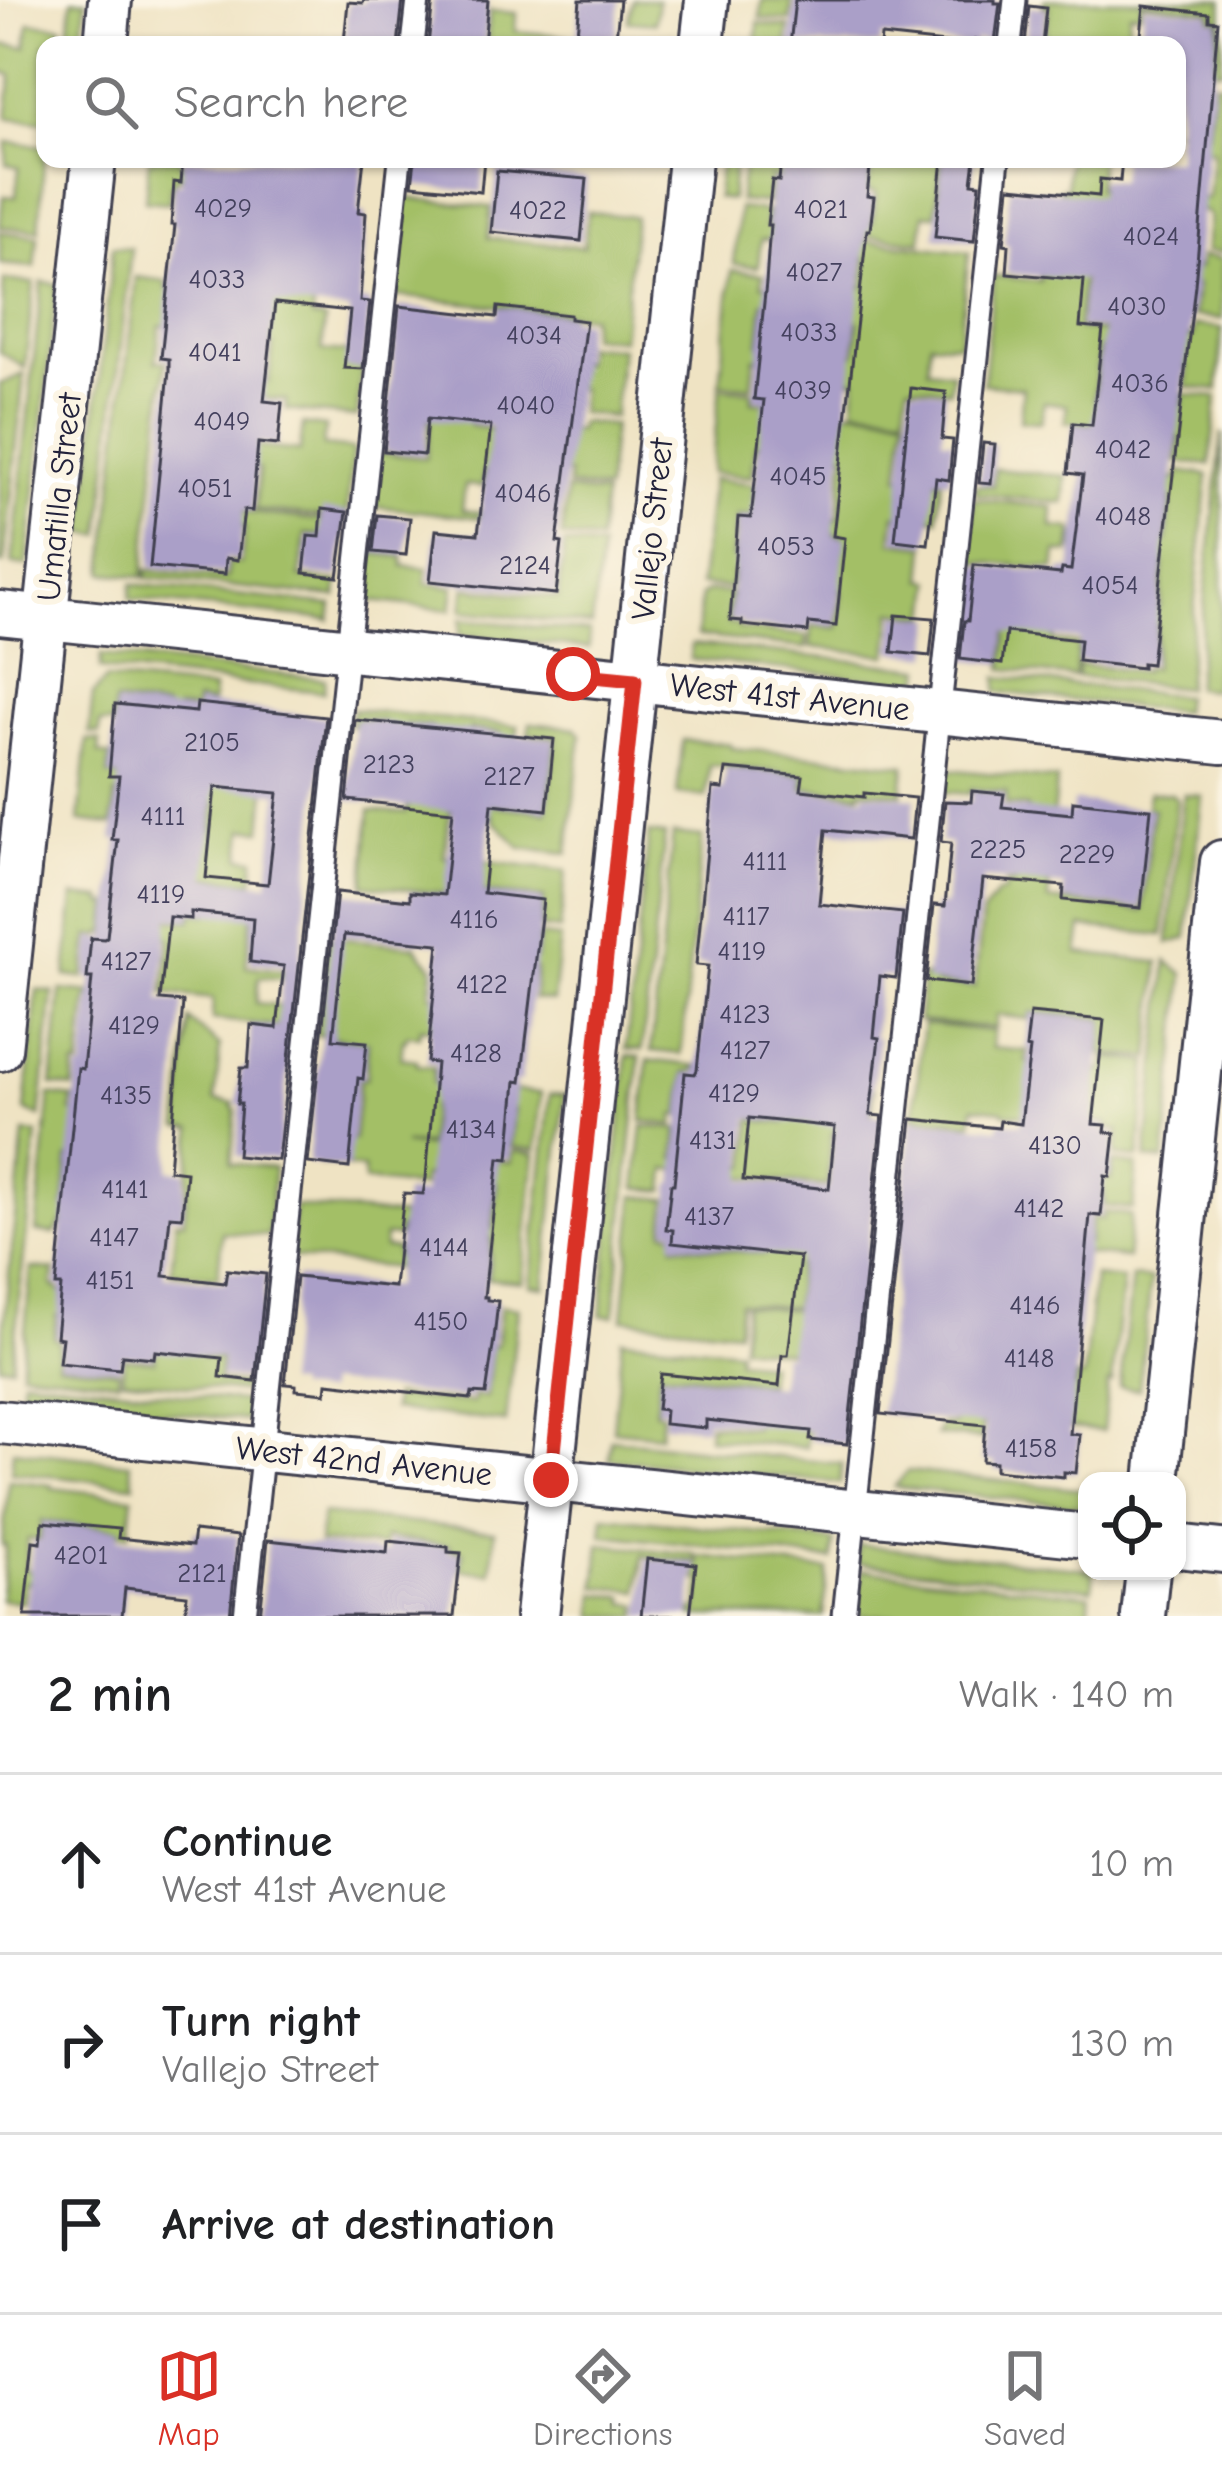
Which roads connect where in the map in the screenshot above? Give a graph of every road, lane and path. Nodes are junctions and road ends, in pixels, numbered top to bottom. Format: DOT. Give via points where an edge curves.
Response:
graph roads {
  1 [pos="110,0"];
  2 [pos="418,0"];
  3 [pos="706,0"];
  4 [pos="1015,0"];
  5 [pos="107,36"];
  6 [pos="414,36"];
  7 [pos="703,36"];
  8 [pos="1011,36"];
  9 [pos="93,168"];
  10 [pos="399,168"];
  11 [pos="689,168"];
  12 [pos="997,168"];
  13 [pos="0,613"];
  14 [pos="45,618"];
  15 [pos="348,650"];
  16 [pos="635,680"];
  17 [pos="940,712"];
  18 [pos="1222,742"];
  19 [pos="1222,862"];
  20 [pos="1213,1035"];
  21 [pos="0,1049"];
  22 [pos="0,1422"];
  23 [pos="262,1450"];
  24 [pos="1158,1472"];
  25 [pos="551,1480"];
  26 [pos="855,1512"];
  27 [pos="1078,1535"];
  28 [pos="1186,1547"];
  29 [pos="1222,1551"];
  30 [pos="1147,1580"];
  31 [pos="244,1616"];
  32 [pos="537,1616"];
  33 [pos="844,1616"];
  34 [pos="1143,1616"];
  1 -- 5 [label="street"];
  2 -- 6 [label="lane"];
  3 -- 7 [label="street"];
  4 -- 8 [label="lane"];
  9 -- 14 [label="street, Umatilla Street"];
  10 -- 15 [label="lane"];
  11 -- 16 [label="street, Vallejo Street"];
  12 -- 17 [label="lane"];
  13 -- 14 [label="street, West 41st Avenue"];
  14 -- 15 [label="street, West 41st Avenue"];
  14 -- 21 [label="street, Umatilla Street"];
  15 -- 16 [label="street, West 41st Avenue"];
  15 -- 23 [label="lane"];
  16 -- 17 [label="street, West 41st Avenue"];
  16 -- 25 [label="street, Vallejo Street"];
  17 -- 18 [label="street, West 41st Avenue"];
  17 -- 26 [label="lane"];
  19 -- 20 [label="street"];
  20 -- 24 [label="street"];
  22 -- 23 [label="street, West 42nd Avenue"];
  23 -- 25 [label="street, West 42nd Avenue"];
  23 -- 31 [label="lane"];
  25 -- 26 [label="street, West 42nd Avenue"];
  25 -- 32 [label="street, Vallejo Street"];
  26 -- 27 [label="street, West 42nd Avenue"];
  26 -- 33 [label="lane"];
  28 -- 29 [label="street"];
  30 -- 34 [label="street"];
}
